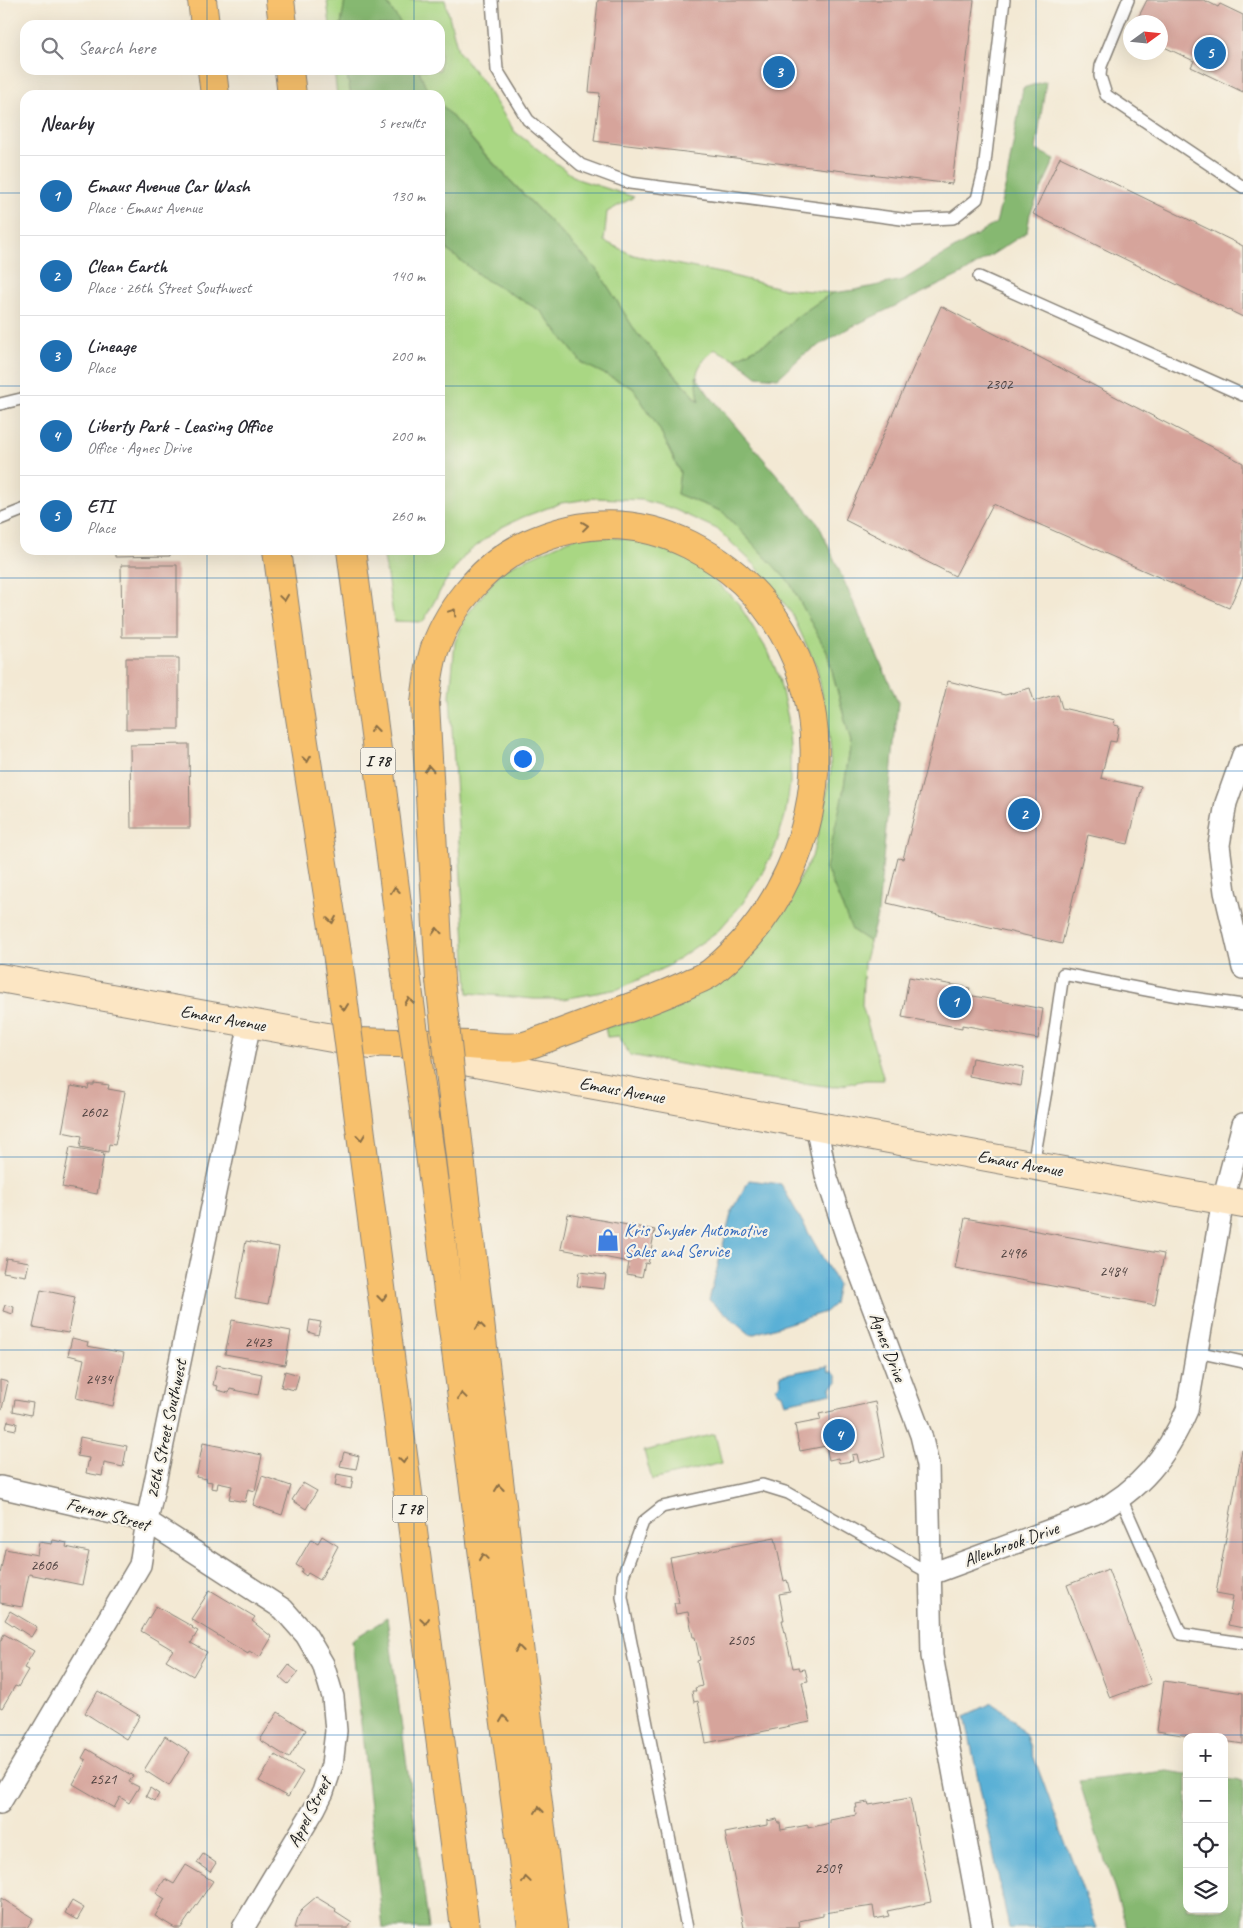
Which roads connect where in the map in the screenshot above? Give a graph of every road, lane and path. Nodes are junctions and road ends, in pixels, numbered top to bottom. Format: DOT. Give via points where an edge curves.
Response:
graph roads {
  1 [pos="202,0"];
  2 [pos="492,0"];
  3 [pos="1004,0"];
  4 [pos="1128,0"];
  5 [pos="204,20"];
  6 [pos="213,75"];
  7 [pos="290,75"];
  8 [pos="214,90"];
  9 [pos="291,90"];
  10 [pos="1243,187"];
  11 [pos="978,277"];
  12 [pos="1243,395"];
  13 [pos="20,399"];
  14 [pos="0,404"];
  15 [pos="20,511"];
  16 [pos="0,519"];
  17 [pos="278,555"];
  18 [pos="352,555"];
  19 [pos="1243,755"];
  20 [pos="1243,968"];
  21 [pos="0,978"];
  22 [pos="1243,1005"];
  23 [pos="250,1022"];
  24 [pos="358,1042"];
  25 [pos="1243,1124"];
  26 [pos="816,1126"];
  27 [pos="1033,1166"];
  28 [pos="1233,1202"];
  29 [pos="1197,1352"];
  30 [pos="1243,1362"];
  31 [pos="0,1487"];
  32 [pos="1121,1498"];
  33 [pos="147,1521"];
  34 [pos="931,1574"];
  35 [pos="283,1609"];
  36 [pos="1243,1643"];
  37 [pos="0,1804"];
  38 [pos="244,1928"];
  39 [pos="465,1928"];
  40 [pos="532,1928"];
  41 [pos="553,1928"];
  42 [pos="688,1928"];
  43 [pos="982,1928"];
  1 -- 5 [label="highway"];
  2 -- 3 [label="lane" via="497,70 528,120 581,165 630,183 909,220 953,218 977,199 984,171"];
  4 -- 10 [label="lane" via="1101,66 1100,76 1106,96"];
  6 -- 8 [label="highway"];
  7 -- 9 [label="highway"];
  11 -- 12 [label="lane"];
  13 -- 14 [label="lane"];
  15 -- 16 [label="lane"];
  17 -- 39 [label="highway, I 78, one-way, bridge" via="338,959"];
  40 -- 18 [label="highway, I 78, one-way, bridge"];
  19 -- 20 [label="street" via="1226,802 1219,845 1225,892"];
  21 -- 23 [label="main road, Emaus Avenue"];
  22 -- 27 [label="lane" via="1063,974"];
  23 -- 24 [label="main road, Emaus Avenue"];
  23 -- 33 [label="street, 26th Street Southwest"];
  24 -- 26 [label="main road, Emaus Avenue"];
  41 -- 24 [label="highway, one-way, bridge" via="454,1107 440,980 425,703 429,672 449,618 467,592 494,565 521,547 550,534 581,526 612,524 642,528 678,539 711,556 741,578 779,623 799,663 812,714 815,752 806,827 790,871 767,912 744,942 710,974 665,995 521,1047"];
  25 -- 28 [label="street"];
  26 -- 27 [label="main road, Emaus Avenue"];
  26 -- 34 [label="street, Agnes Drive" via="826,1174 848,1241 921,1435 928,1465"];
  27 -- 28 [label="main road, Emaus Avenue"];
  28 -- 29 [label="street, Allenbrook Drive"];
  29 -- 30 [label="lane"];
  29 -- 32 [label="street, Allenbrook Drive" via="1187,1410 1175,1438 1155,1467"];
  31 -- 33 [label="street, Fernor Street"];
  32 -- 34 [label="street, Allenbrook Drive" via="1094,1514"];
  32 -- 36 [label="lane" via="1181,1634"];
  33 -- 35 [label="street, Fernor Street"];
  33 -- 37 [label="street, 26th Street Southwest" via="140,1565"];
  34 -- 42 [label="lane" via="788,1492 762,1486 662,1507 643,1522 623,1576 622,1597"];
  34 -- 43 [label="street" via="932,1656"];
  35 -- 38 [label="street, Appel Street" via="306,1635 323,1664 333,1697 336,1731 332,1765 315,1808"];
}
